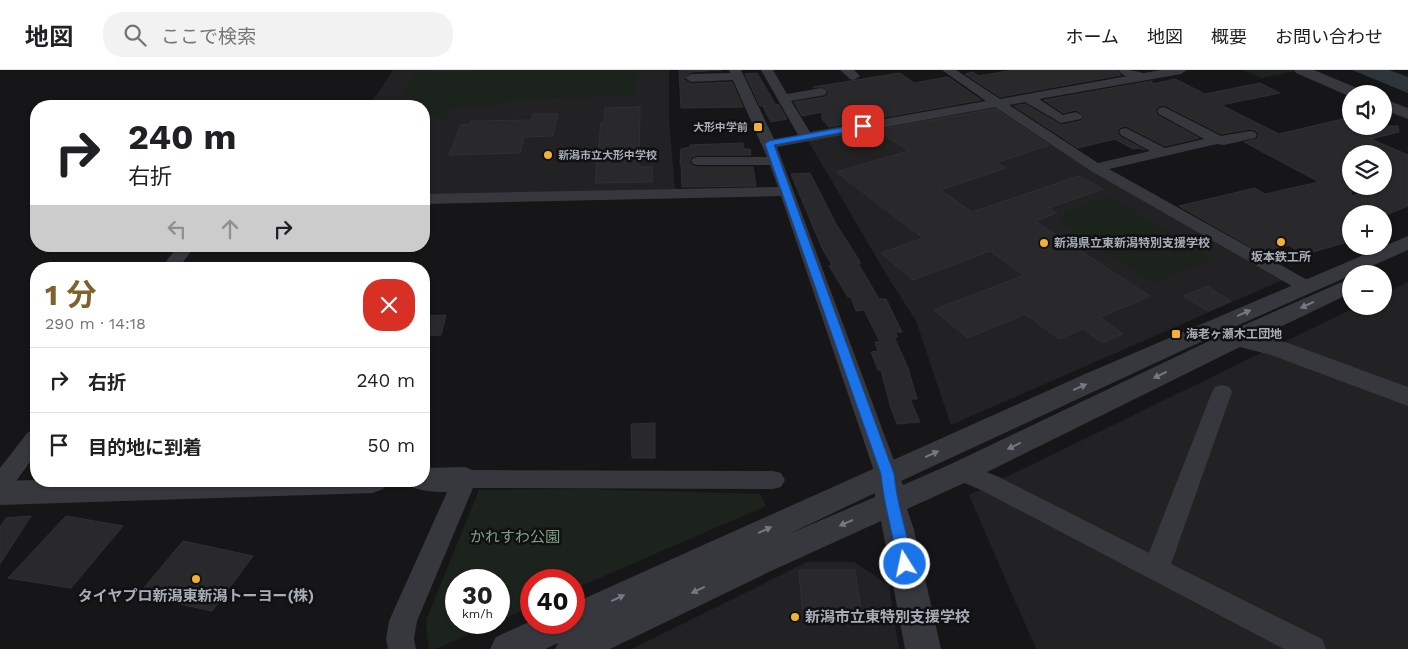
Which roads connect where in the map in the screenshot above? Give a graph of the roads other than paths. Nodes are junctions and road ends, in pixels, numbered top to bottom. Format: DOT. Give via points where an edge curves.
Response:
graph roads {
  1 [pos="767,70"];
  2 [pos="948,70"];
  3 [pos="1125,70"];
  4 [pos="1180,70"];
  5 [pos="1301,70"];
  6 [pos="736,73"];
  7 [pos="1141,77"];
  8 [pos="690,78"];
  9 [pos="1342,87"];
  10 [pos="821,92"];
  11 [pos="1026,97"];
  12 [pos="783,98"];
  13 [pos="997,102"];
  14 [pos="1392,107"];
  15 [pos="1164,111"];
  16 [pos="1408,114"];
  17 [pos="1076,116"];
  18 [pos="1126,132"];
  19 [pos="1250,135"];
  20 [pos="806,137"];
  21 [pos="1217,140"];
  22 [pos="769,144"];
  23 [pos="1162,152"];
  24 [pos="776,161"];
  25 [pos="698,162"];
  26 [pos="1096,168"];
  27 [pos="788,191"];
  28 [pos="430,199"];
  29 [pos="1408,242"];
  30 [pos="182,252"];
  31 [pos="1408,259"];
  32 [pos="174,262"];
  33 [pos="1392,266"];
  34 [pos="1305,286"];
  35 [pos="1342,289"];
  36 [pos="1236,338"];
  37 [pos="1222,392"];
  38 [pos="1408,397"];
  39 [pos="30,446"];
  40 [pos="961,472"];
  41 [pos="465,479"];
  42 [pos="430,480"];
  43 [pos="773,480"];
  44 [pos="0,485"];
  45 [pos="186,487"];
  46 [pos="889,489"];
  47 [pos="0,493"];
  48 [pos="1156,569"];
  49 [pos="585,614"];
  50 [pos="540,634"];
  51 [pos="402,649"];
  52 [pos="508,649"];
  53 [pos="573,649"];
  54 [pos="923,649"];
  55 [pos="1312,649"];
  1 -- 12 [label="street"];
  2 -- 13 [label="street"];
  3 -- 7 [label="street"];
  4 -- 7 [label="street"];
  5 -- 9 [label="street"];
  6 -- 8 [label="street"];
  6 -- 22 [label="street"];
  7 -- 11 [label="street"];
  10 -- 12 [label="street"];
  11 -- 13 [label="street"];
  11 -- 17 [label="street" via="1061,119"];
  12 -- 20 [label="street"];
  13 -- 20 [label="street"];
  13 -- 26 [label="street"];
  14 -- 16 [label="street"];
  15 -- 21 [label="street"];
  18 -- 23 [label="street"];
  19 -- 21 [label="street"];
  20 -- 22 [label="street"];
  21 -- 23 [label="street"];
  22 -- 24 [label="street"];
  23 -- 26 [label="street"];
  24 -- 25 [label="street"];
  24 -- 27 [label="street"];
  26 -- 34 [label="street"];
  27 -- 28 [label="street"];
  27 -- 46 [label="street"];
  29 -- 34 [label="street"];
  30 -- 32 [label="street"];
  31 -- 33 [label="street"];
  46 -- 34 [label="street, one-way"];
  35 -- 36 [label="street, one-way"];
  36 -- 38 [label="street" via="1279,349"];
  36 -- 40 [label="street, one-way"];
  37 -- 48 [label="street"];
  39 -- 44 [label="street"];
  40 -- 46 [label="street"];
  40 -- 48 [label="street" via="989,483"];
  41 -- 42 [label="street"];
  41 -- 43 [label="street"];
  41 -- 51 [label="street" via="402,621"];
  45 -- 47 [label="street"];
  49 -- 46 [label="street, one-way"];
  46 -- 53 [label="street, one-way" via="760,561"];
  46 -- 54 [label="street"];
  48 -- 55 [label="street"];
  50 -- 52 [label="street"];
}
